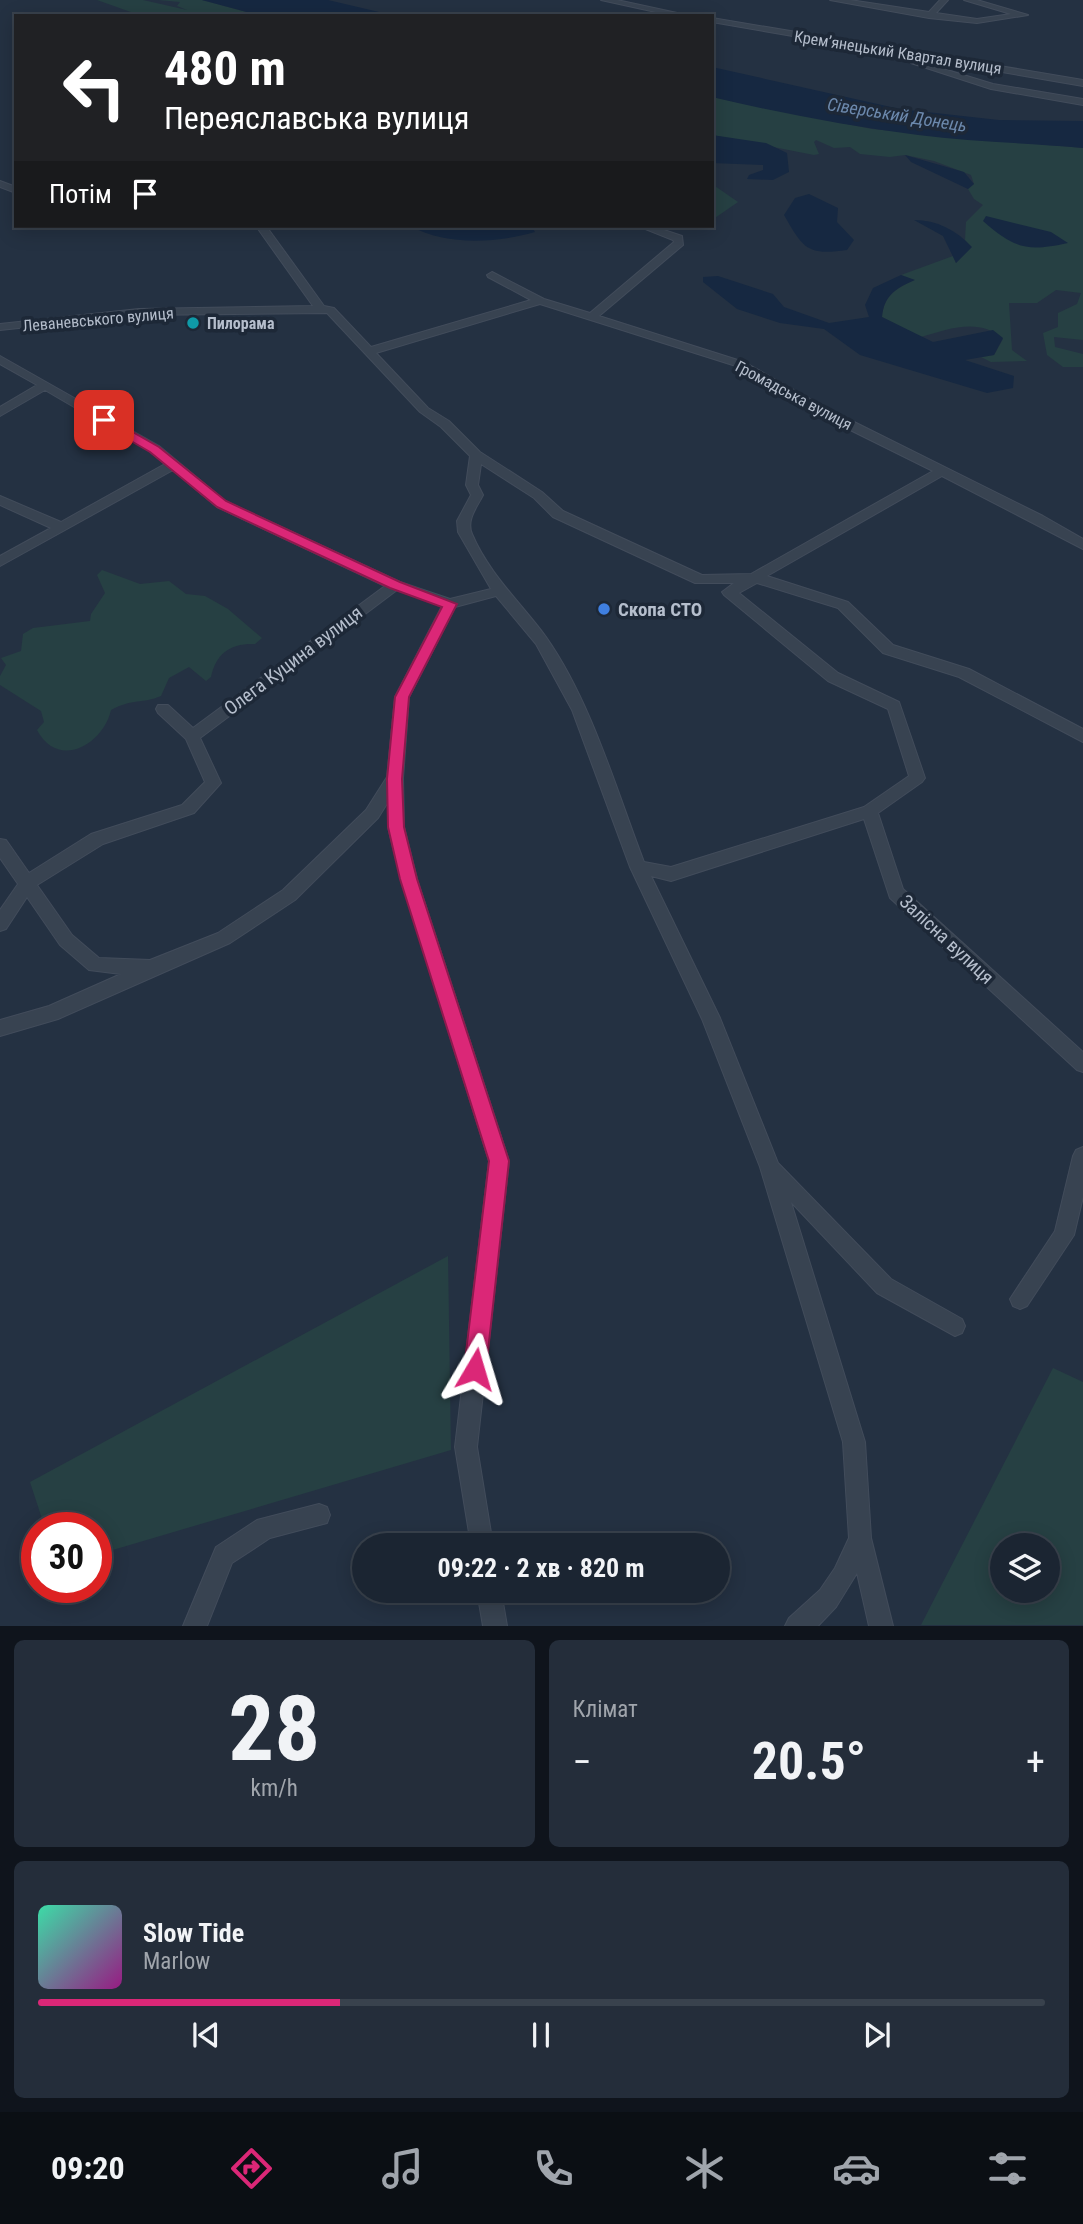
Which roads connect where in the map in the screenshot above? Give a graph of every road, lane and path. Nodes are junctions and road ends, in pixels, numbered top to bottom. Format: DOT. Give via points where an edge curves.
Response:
graph roads {
  1 [pos="605,0"];
  2 [pos="834,0"];
  3 [pos="944,0"];
  4 [pos="968,0"];
  5 [pos="677,14"];
  6 [pos="929,16"];
  7 [pos="714,20"];
  8 [pos="886,50"];
  9 [pos="1014,70"];
  10 [pos="1083,75"];
  11 [pos="1083,83"];
  12 [pos="1083,102"];
  13 [pos="262,228"];
  14 [pos="649,228"];
  15 [pos="492,275"];
  16 [pos="540,301"];
  17 [pos="321,309"];
  18 [pos="593,316"];
  19 [pos="0,327"];
  20 [pos="370,351"];
  21 [pos="0,359"];
  22 [pos="43,386"];
  23 [pos="0,412"];
  24 [pos="476,455"];
  25 [pos="171,466"];
  26 [pos="942,471"];
  27 [pos="0,500"];
  28 [pos="60,527"];
  29 [pos="1083,545"];
  30 [pos="0,562"];
  31 [pos="758,578"];
  32 [pos="395,585"];
  33 [pos="499,590"];
  34 [pos="450,604"];
  35 [pos="163,709"];
  36 [pos="192,736"];
  37 [pos="1083,736"];
  38 [pos="395,779"];
  39 [pos="869,811"];
  40 [pos="0,845"];
  41 [pos="638,867"];
  42 [pos="28,882"];
  43 [pos="0,924"];
  44 [pos="150,968"];
  45 [pos="0,1028"];
  46 [pos="1083,1064"];
  47 [pos="1083,1156"];
  48 [pos="770,1167"];
  49 [pos="1020,1299"];
  50 [pos="956,1325"];
  51 [pos="319,1515"];
  52 [pos="480,1533"];
  53 [pos="860,1538"];
  54 [pos="491,1603"];
  55 [pos="195,1626"];
  56 [pos="495,1626"];
  57 [pos="797,1626"];
  58 [pos="881,1626"];
  1 -- 5 [label="street"];
  2 -- 6 [label="street"];
  3 -- 6 [label="street"];
  4 -- 6 [label="street" via="1024,15 977,21"];
  7 -- 8 [label="street, Крем’янецький Квартал вулиця"];
  8 -- 9 [label="street, Крем’янецький Квартал вулиця"];
  8 -- 12 [label="street" via="991,86"];
  9 -- 10 [label="street" via="1031,67"];
  9 -- 11 [label="street, Крем’янецький Квартал вулиця"];
  13 -- 17 [label="street"];
  14 -- 18 [label="street" via="678,238 678,243"];
  15 -- 16 [label="street, Громадська вулиця"];
  16 -- 18 [label="street, Громадська вулиця"];
  16 -- 20 [label="street"];
  17 -- 19 [label="street, Леваневського вулиця" via="139,312"];
  17 -- 20 [label="street" via="330,310"];
  18 -- 26 [label="street, Громадська вулиця" via="740,363 824,412"];
  20 -- 24 [label="street" via="424,410"];
  21 -- 22 [label="street"];
  22 -- 23 [label="street"];
  22 -- 25 [label="street" via="155,449"];
  24 -- 31 [label="street" via="538,495 558,514 700,580"];
  24 -- 33 [label="street" via="472,485 477,495 463,521 464,532"];
  25 -- 28 [label="street"];
  25 -- 32 [label="street" via="221,504"];
  26 -- 29 [label="street, Громадська вулиця"];
  26 -- 31 [label="street"];
  27 -- 28 [label="street"];
  28 -- 30 [label="street"];
  31 -- 37 [label="street" via="843,605 888,649 964,673"];
  31 -- 39 [label="street" via="729,592 833,677 894,706 917,778"];
  32 -- 34 [label="street"];
  32 -- 36 [label="street, Олега Куцина вулиця"];
  33 -- 34 [label="street"];
  33 -- 41 [label="street" via="541,641 579,710"];
  34 -- 38 [label="street" via="402,697"];
  35 -- 36 [label="street"];
  36 -- 42 [label="street" via="213,783 188,808 97,839"];
  38 -- 44 [label="street" via="372,814 289,895 224,938"];
  38 -- 52 [label="street" via="396,827 408,879 499,1161 466,1447"];
  39 -- 41 [label="street" via="671,874"];
  39 -- 46 [label="street, Залісна вулиця" via="896,893"];
  40 -- 42 [label="street"];
  41 -- 48 [label="street" via="711,1018"];
  42 -- 43 [label="street"];
  42 -- 44 [label="street" via="66,940 95,965"];
  44 -- 45 [label="street" via="52,1013"];
  47 -- 49 [label="street" via="1064,1235"];
  48 -- 50 [label="street" via="884,1286"];
  48 -- 53 [label="street" via="854,1442"];
  51 -- 55 [label="street" via="265,1528 224,1555"];
  53 -- 57 [label="street" via="845,1576 815,1616"];
  53 -- 58 [label="street"];
  54 -- 56 [label="street"];
}
